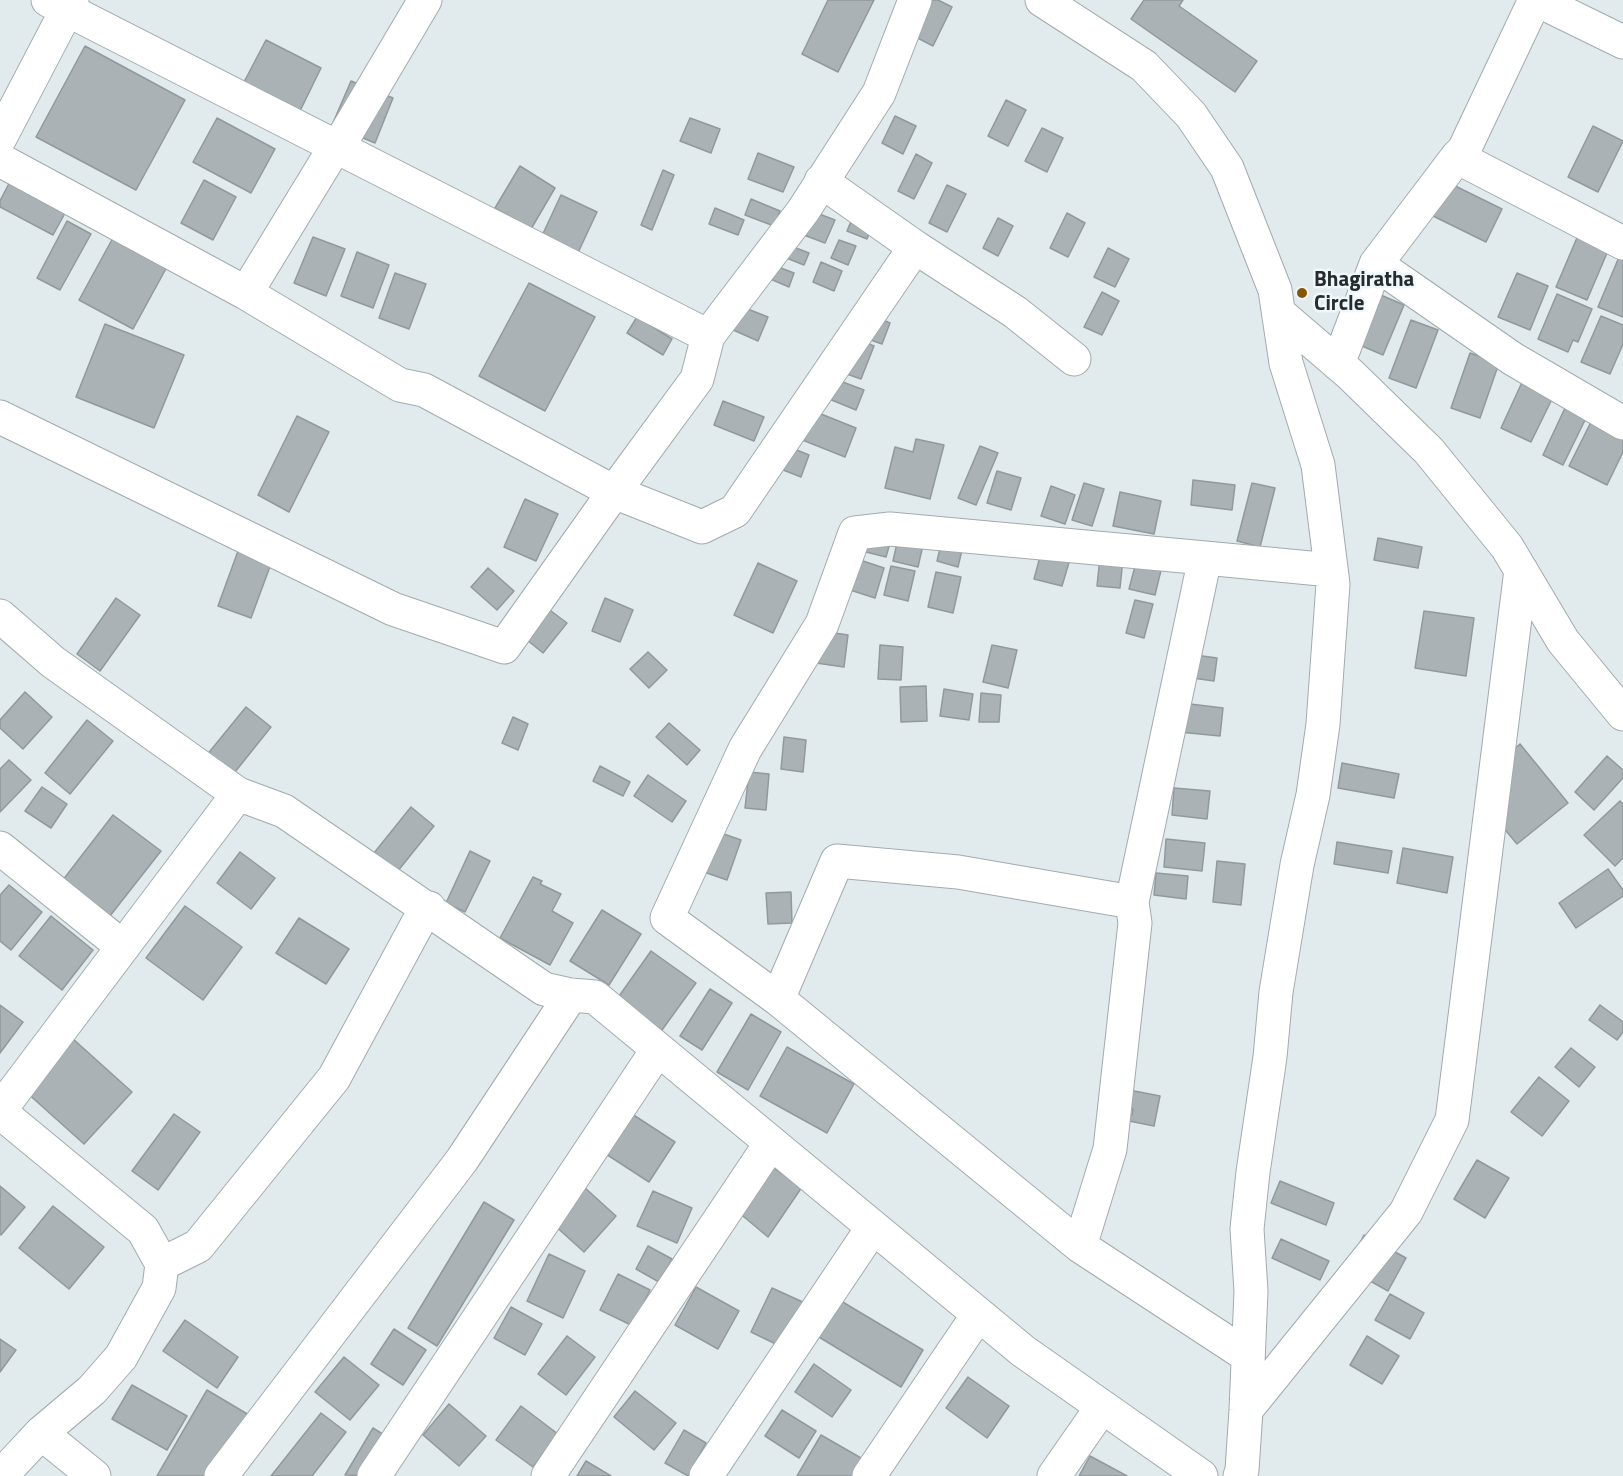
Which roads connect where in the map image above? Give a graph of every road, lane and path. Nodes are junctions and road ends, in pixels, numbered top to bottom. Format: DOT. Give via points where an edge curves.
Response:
graph roads {
  1 [pos="424,0"];
  2 [pos="915,0"];
  3 [pos="1042,0"];
  4 [pos="1536,0"];
  5 [pos="62,3"];
  6 [pos="1623,42"];
  7 [pos="0,138"];
  8 [pos="335,147"];
  9 [pos="1456,157"];
  10 [pos="0,160"];
  11 [pos="821,181"];
  12 [pos="1623,243"];
  13 [pos="915,247"];
  14 [pos="1376,264"];
  15 [pos="246,293"];
  16 [pos="1280,314"];
  17 [pos="708,336"];
  18 [pos="1074,359"];
  19 [pos="1338,364"];
  20 [pos="0,417"];
  21 [pos="1623,423"];
  22 [pos="614,492"];
  23 [pos="1205,558"];
  24 [pos="1331,570"];
  25 [pos="1521,570"];
  26 [pos="0,616"];
  27 [pos="1623,714"];
  28 [pos="238,794"];
  29 [pos="0,848"];
  30 [pos="1132,902"];
  31 [pos="427,908"];
  32 [pos="123,947"];
  33 [pos="571,995"];
  34 [pos="778,999"];
  35 [pos="658,1049"];
  36 [pos="0,1111"];
  37 [pos="771,1143"];
  38 [pos="873,1227"];
  39 [pos="1080,1246"];
  40 [pos="162,1264"];
  41 [pos="978,1315"];
  42 [pos="1248,1356"];
  43 [pos="1102,1407"];
  44 [pos="1246,1410"];
  45 [pos="41,1433"];
  46 [pos="1,1476"];
  47 [pos="94,1476"];
  48 [pos="221,1476"];
  49 [pos="374,1476"];
  50 [pos="548,1476"];
  51 [pos="706,1476"];
  52 [pos="869,1476"];
  53 [pos="1054,1476"];
  54 [pos="1202,1476"];
  55 [pos="1240,1476"];
  1 -- 8 [label="street"];
  2 -- 11 [label="street" via="879,93"];
  3 -- 16 [label="street" via="1144,66 1191,115 1227,168 1275,290"];
  4 -- 6 [label="street"];
  4 -- 9 [label="street" via="1464,150"];
  5 -- 7 [label="street"];
  5 -- 8 [label="street"];
  8 -- 15 [label="street"];
  8 -- 17 [label="street"];
  9 -- 12 [label="street"];
  9 -- 14 [label="street"];
  10 -- 15 [label="street"];
  11 -- 13 [label="street"];
  11 -- 17 [label="street"];
  13 -- 18 [label="street" via="1015,312"];
  13 -- 22 [label="street" via="735,511 702,527"];
  14 -- 19 [label="street"];
  14 -- 21 [label="street" via="1513,359"];
  15 -- 22 [label="street" via="400,385 424,390"];
  16 -- 19 [label="street"];
  16 -- 24 [label="street" via="1286,363 1318,465"];
  17 -- 22 [label="street" via="697,379"];
  19 -- 25 [label="street" via="1429,451"];
  20 -- 22 [label="street" via="393,609 504,647"];
  23 -- 24 [label="street"];
  23 -- 30 [label="street"];
  23 -- 34 [label="street" via="890,529 855,533 822,624 745,749 667,918"];
  24 -- 42 [label="street" via="1323,724 1276,992 1253,1172 1247,1229 1251,1291"];
  25 -- 27 [label="street" via="1563,641"];
  25 -- 44 [label="street" via="1452,1120 1406,1212"];
  26 -- 28 [label="street" via="53,662"];
  28 -- 31 [label="street" via="284,811"];
  28 -- 32 [label="street"];
  29 -- 32 [label="street"];
  30 -- 34 [label="street" via="958,872 837,861"];
  30 -- 39 [label="street" via="1135,923 1110,1149"];
  31 -- 33 [label="street" via="544,989"];
  31 -- 40 [label="street" via="334,1078 198,1246"];
  32 -- 36 [label="street"];
  33 -- 35 [label="street" via="595,997"];
  33 -- 48 [label="street" via="462,1160"];
  34 -- 39 [label="street"];
  35 -- 37 [label="street"];
  35 -- 49 [label="street"];
  36 -- 40 [label="street" via="143,1230"];
  37 -- 38 [label="street"];
  37 -- 50 [label="street"];
  38 -- 41 [label="street"];
  38 -- 51 [label="street"];
  39 -- 42 [label="street"];
  40 -- 45 [label="street" via="159,1288 121,1357 92,1390"];
  41 -- 43 [label="street"];
  41 -- 52 [label="street"];
  42 -- 44 [label="street"];
  43 -- 53 [label="street"];
  43 -- 54 [label="street"];
  44 -- 55 [label="street"];
  45 -- 46 [label="street"];
  45 -- 47 [label="street"];
}
